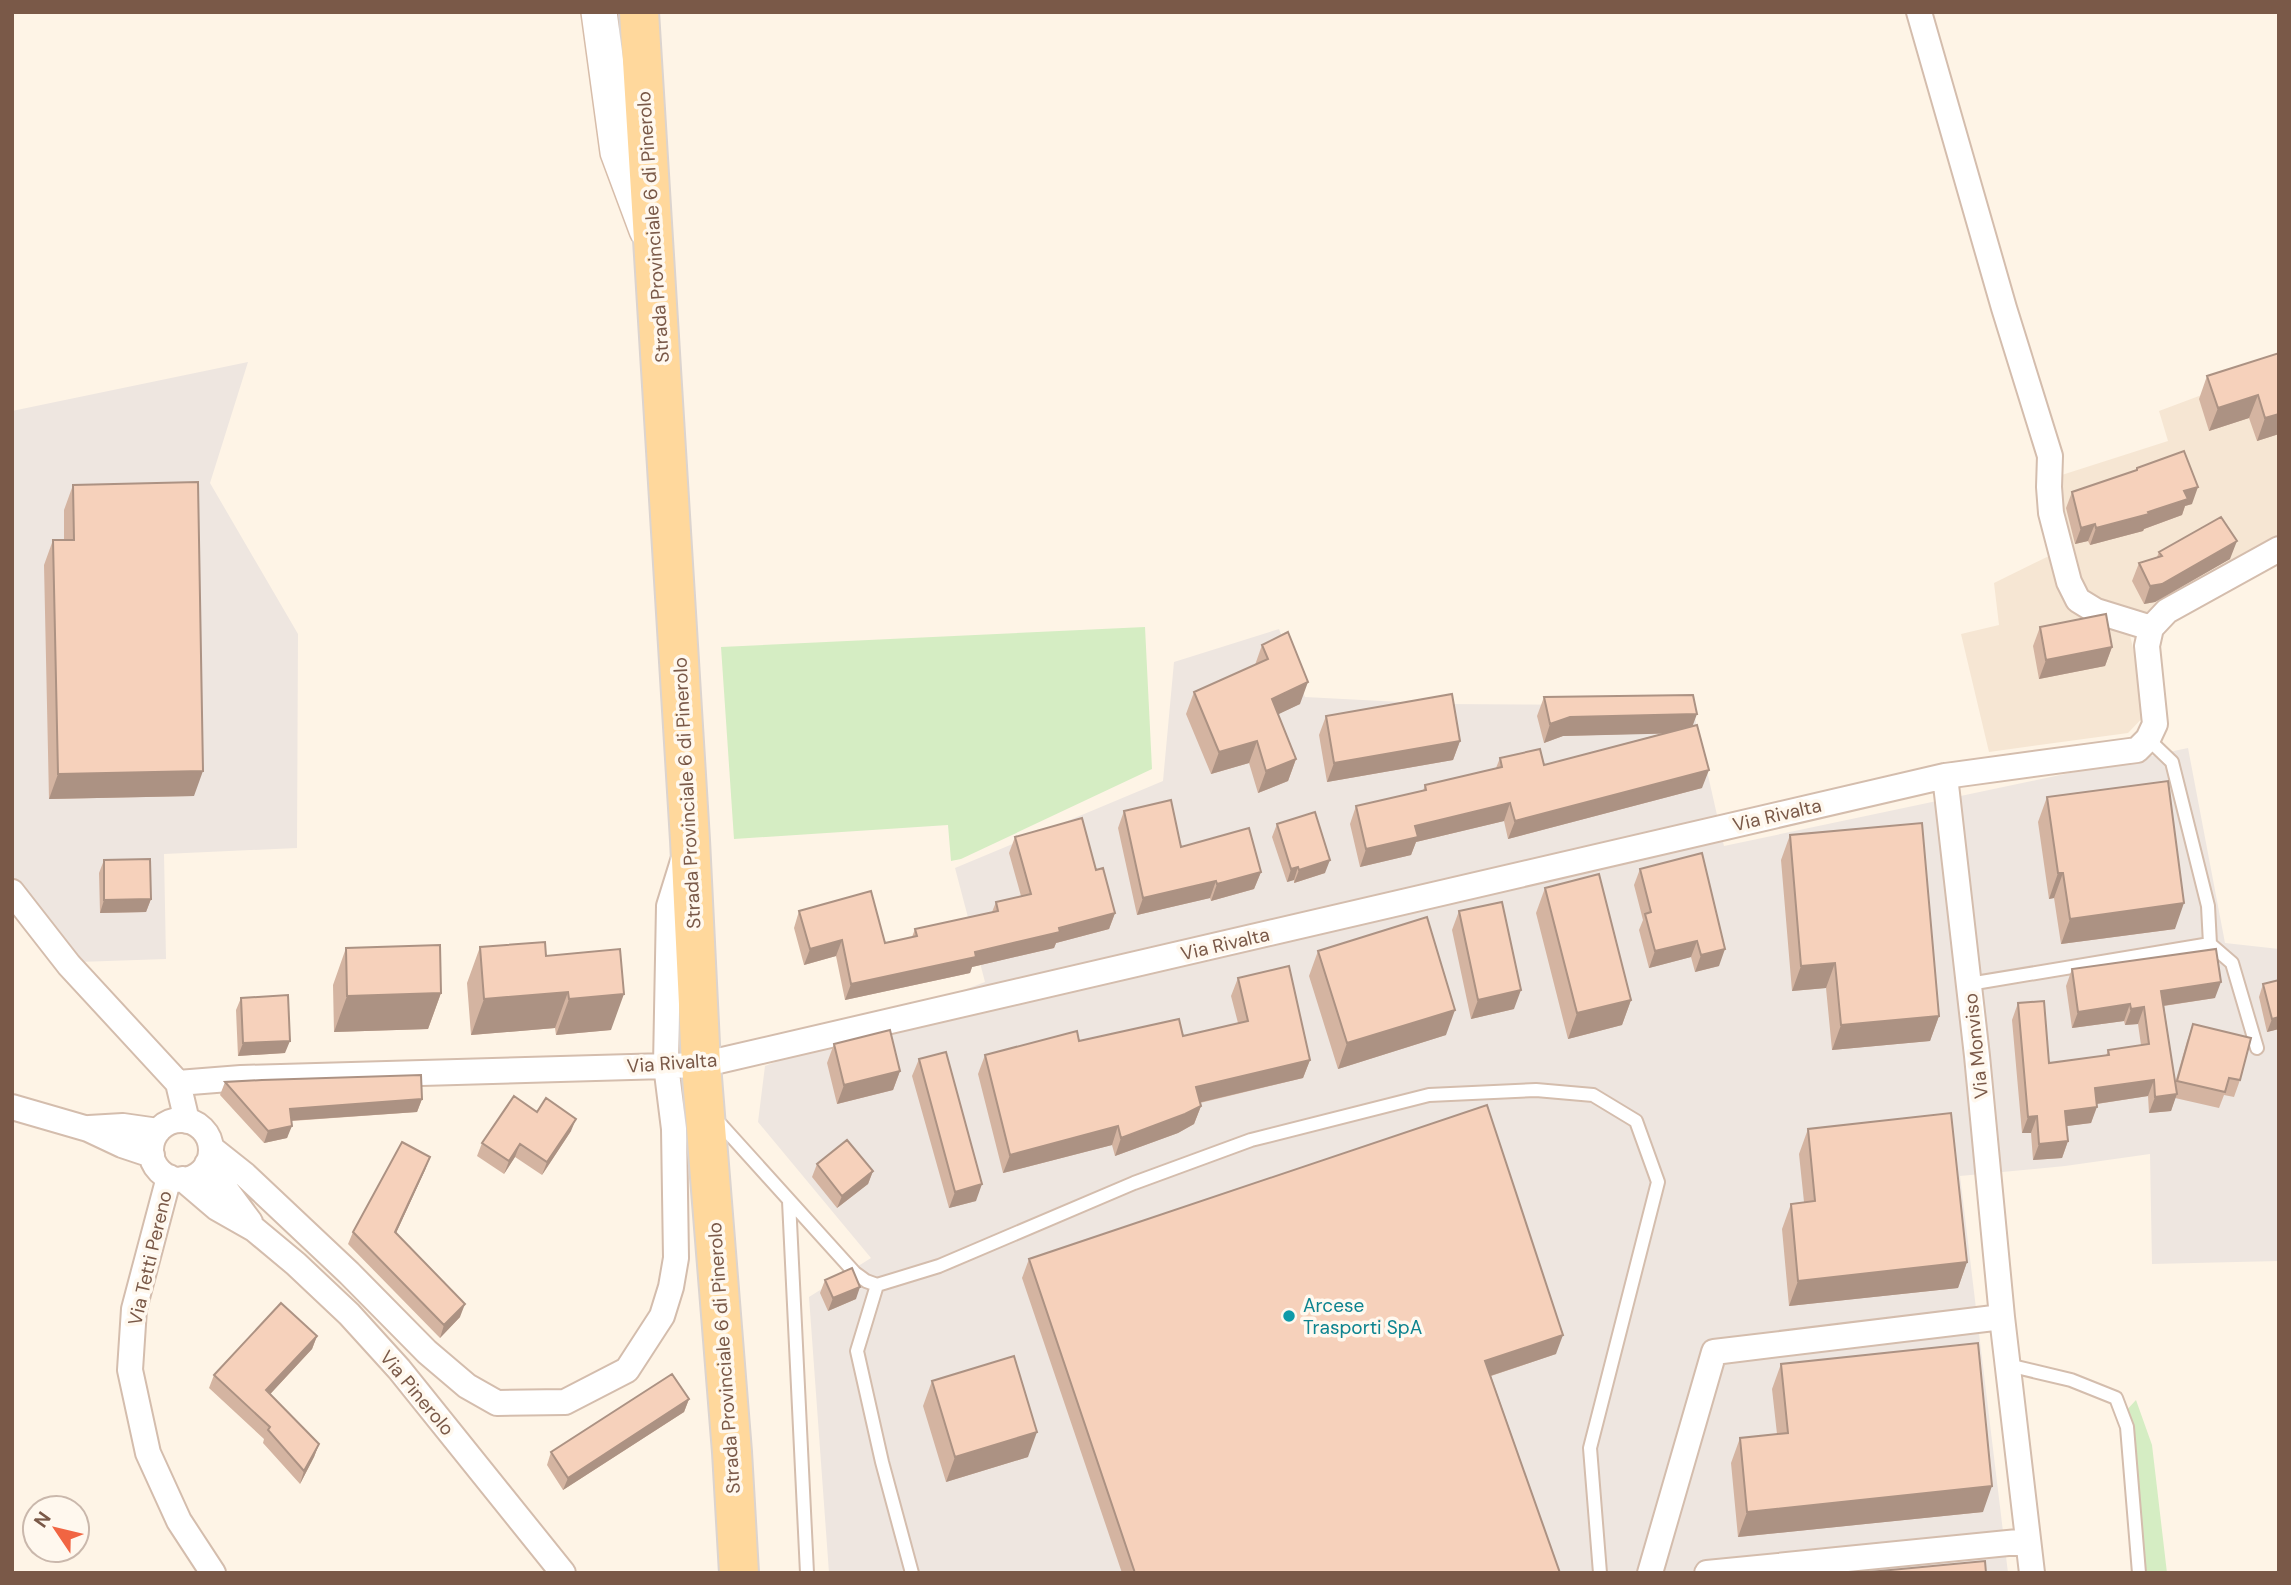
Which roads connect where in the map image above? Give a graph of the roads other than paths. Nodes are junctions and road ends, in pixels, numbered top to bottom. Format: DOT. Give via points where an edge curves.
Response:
graph roads {
  1 [pos="599,12"];
  2 [pos="639,12"];
  3 [pos="1919,12"];
  4 [pos="654,248"];
  5 [pos="2279,549"];
  6 [pos="2151,628"];
  7 [pos="2148,739"];
  8 [pos="1945,776"];
  9 [pos="12,891"];
  10 [pos="2210,944"];
  11 [pos="1969,984"];
  12 [pos="2257,1048"];
  13 [pos="684,1065"];
  14 [pos="170,1075"];
  15 [pos="704,1106"];
  16 [pos="12,1107"];
  17 [pos="172,1124"];
  18 [pos="88,1129"];
  19 [pos="674,1129"];
  20 [pos="152,1155"];
  21 [pos="209,1156"];
  22 [pos="176,1178"];
  23 [pos="789,1201"];
  24 [pos="254,1229"];
  25 [pos="877,1285"];
  26 [pos="2002,1317"];
  27 [pos="2008,1365"];
  28 [pos="2028,1541"];
  29 [pos="213,1573"];
  30 [pos="564,1573"];
  31 [pos="739,1573"];
  32 [pos="807,1573"];
  33 [pos="912,1573"];
  34 [pos="1600,1573"];
  35 [pos="1650,1573"];
  36 [pos="1707,1573"];
  37 [pos="2032,1573"];
  38 [pos="2139,1573"];
  1 -- 4 [label="main road" via="618,152"];
  2 -- 4 [label="main road, Strada Provinciale 6 di Pinerolo"];
  3 -- 6 [label="street" via="2050,456 2051,513 2069,582 2078,600 2096,611"];
  4 -- 13 [label="main road, Strada Provinciale 6 di Pinerolo" via="690,840"];
  5 -- 6 [label="street" via="2168,611"];
  6 -- 7 [label="street" via="2147,646 2155,724"];
  7 -- 8 [label="street, Via Rivalta" via="2137,750"];
  7 -- 10 [label="lane" via="2172,762 2208,906"];
  8 -- 11 [label="street, Via Monviso"];
  8 -- 13 [label="street, Via Rivalta"];
  9 -- 14 [label="street" via="69,965"];
  10 -- 11 [label="lane"];
  10 -- 12 [label="lane" via="2232,963"];
  11 -- 26 [label="street, Via Monviso"];
  13 -- 14 [label="street, Via Rivalta" via="241,1078"];
  13 -- 15 [label="main road, Strada Provinciale 6 di Pinerolo"];
  13 -- 19 [label="street"];
  13 -- 19 [label="street"];
  14 -- 17 [label="street"];
  15 -- 23 [label="lane"];
  15 -- 31 [label="main road, Strada Provinciale 6 di Pinerolo"];
  16 -- 18 [label="street"];
  17 -- 18 [label="street"];
  17 -- 20 [label="street" via="151,1146"];
  17 -- 21 [label="street" via="205,1131"];
  18 -- 20 [label="street"];
  19 -- 21 [label="street" via="676,1258 662,1316 627,1370 565,1402 497,1403 467,1386 255,1184"];
  20 -- 22 [label="street" via="160,1171"];
  21 -- 22 [label="street" via="193,1177"];
  21 -- 24 [label="street, Via Pinerolo"];
  22 -- 24 [label="street, Via Pinerolo"];
  22 -- 29 [label="street, Via Tetti Pereno" via="134,1310 130,1370 148,1453 179,1521"];
  23 -- 25 [label="lane" via="855,1273"];
  23 -- 32 [label="lane"];
  24 -- 30 [label="street, Via Pinerolo" via="349,1314 400,1369"];
  25 -- 33 [label="lane" via="857,1351"];
  25 -- 34 [label="lane" via="939,1266 1134,1183 1251,1140 1429,1095 1536,1090 1593,1095 1636,1121 1658,1182 1590,1448"];
  26 -- 27 [label="street, Via Monviso"];
  26 -- 35 [label="street" via="1714,1352"];
  27 -- 28 [label="street, Via Monviso"];
  27 -- 38 [label="lane" via="2071,1380 2116,1398 2127,1427"];
  28 -- 36 [label="street"];
  28 -- 37 [label="street, Via Monviso"];
}
